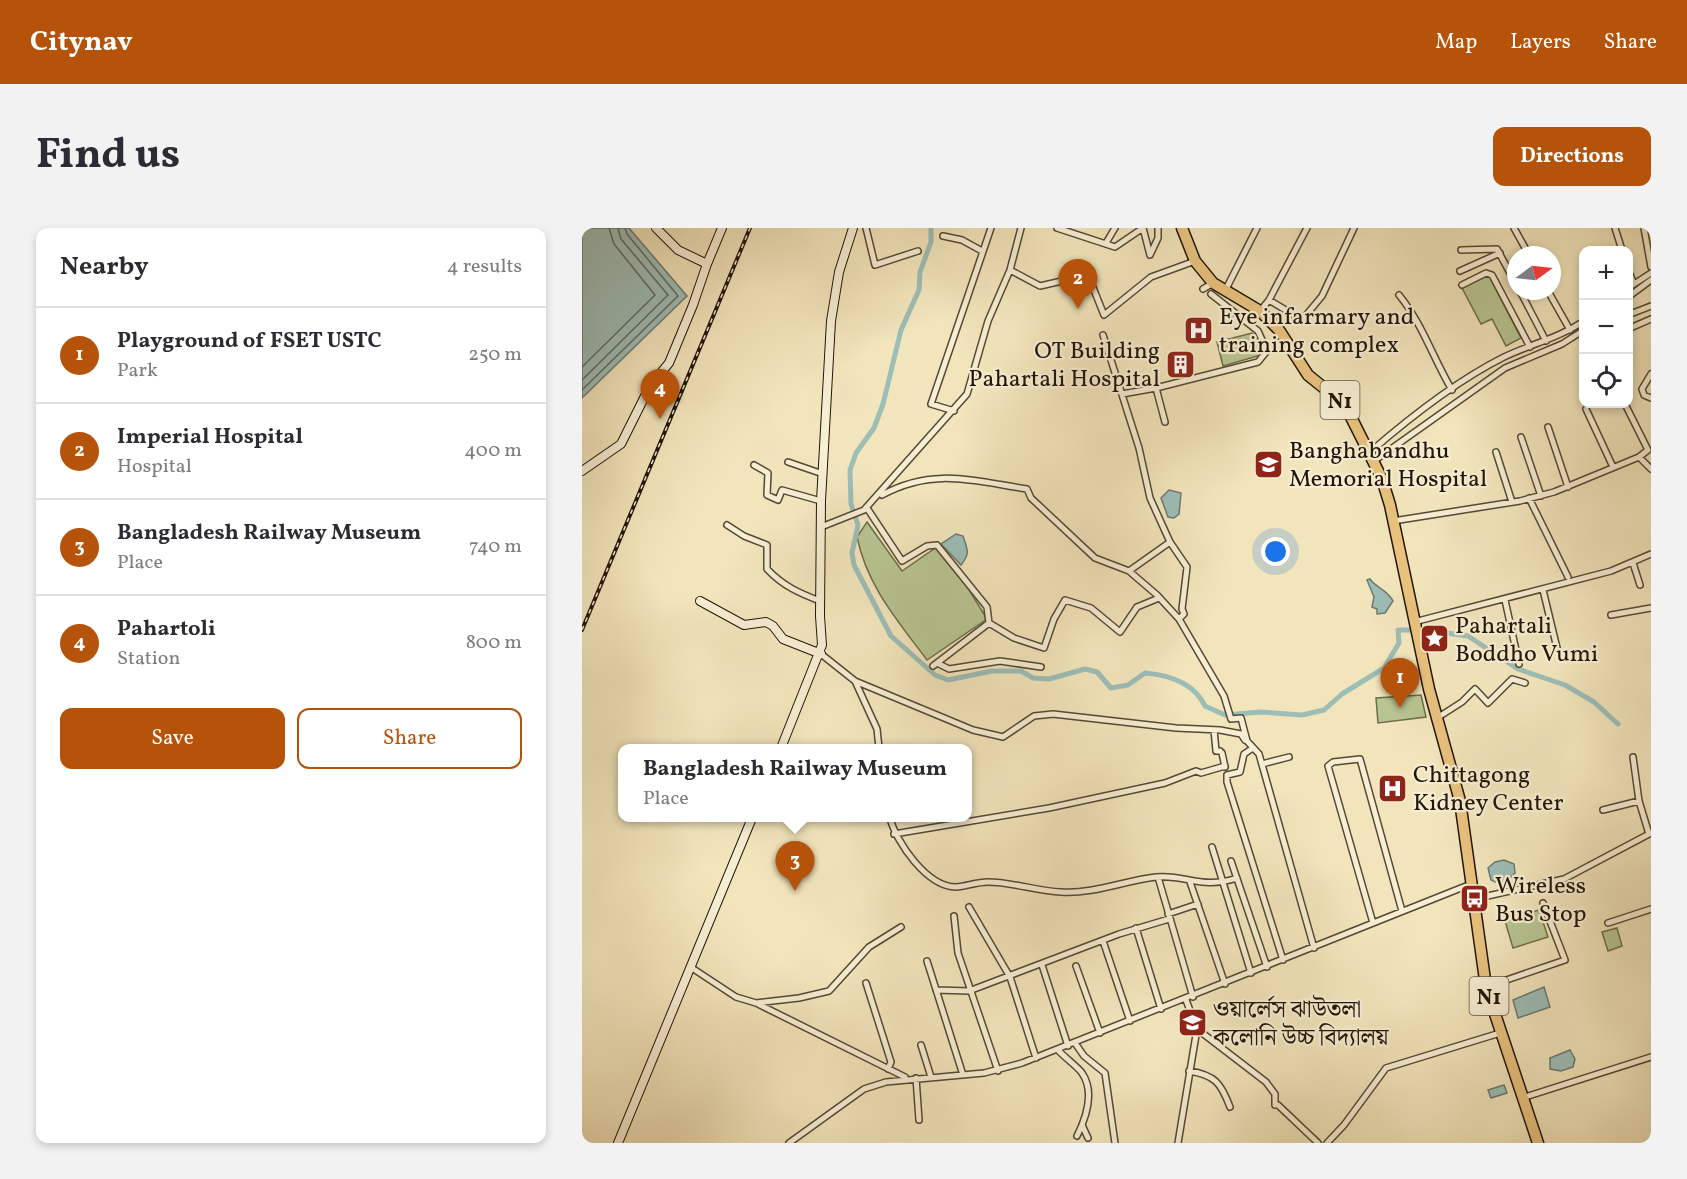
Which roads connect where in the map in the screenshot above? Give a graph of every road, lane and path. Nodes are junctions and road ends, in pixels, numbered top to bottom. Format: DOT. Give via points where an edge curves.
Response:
graph roads {
  1 [pos="656,228"];
  2 [pos="722,228"];
  3 [pos="853,228"];
  4 [pos="866,228"];
  5 [pos="991,228"];
  6 [pos="1022,228"];
  7 [pos="1057,228"];
  8 [pos="1115,228"];
  9 [pos="1143,228"];
  10 [pos="1158,228"];
  11 [pos="1182,228"];
  12 [pos="1257,228"];
  13 [pos="1307,228"];
  14 [pos="1354,228"];
  15 [pos="1514,228"];
  16 [pos="1615,228"];
  17 [pos="1644,228"];
  18 [pos="943,236"];
  19 [pos="1106,243"];
  20 [pos="1524,246"];
  21 [pos="1621,246"];
  22 [pos="1461,250"];
  23 [pos="918,251"];
  24 [pos="982,251"];
  25 [pos="1500,253"];
  26 [pos="1195,261"];
  27 [pos="707,264"];
  28 [pos="1507,267"];
  29 [pos="1651,267"];
  30 [pos="1010,270"];
  31 [pos="1460,271"];
  32 [pos="1651,273"];
  33 [pos="1651,280"];
  34 [pos="1462,285"];
  35 [pos="1633,285"];
  36 [pos="1203,289"];
  37 [pos="1212,289"];
  38 [pos="1225,291"];
  39 [pos="1633,294"];
  40 [pos="1399,295"];
  41 [pos="1269,300"];
  42 [pos="1525,300"];
  43 [pos="1553,300"];
  44 [pos="1651,306"];
  45 [pos="1260,311"];
  46 [pos="1633,313"];
  47 [pos="1651,319"];
  48 [pos="1579,324"];
  49 [pos="1633,327"];
  50 [pos="1570,330"];
  51 [pos="1579,333"];
  52 [pos="1103,335"];
  53 [pos="1546,341"];
  54 [pos="1530,347"];
  55 [pos="1651,374"];
  56 [pos="1156,388"];
  57 [pos="1452,390"];
  58 [pos="1122,394"];
  59 [pos="1651,398"];
  60 [pos="1627,408"];
  61 [pos="1586,409"];
  62 [pos="954,411"];
  63 [pos="1166,422"];
  64 [pos="1548,427"];
  65 [pos="1521,437"];
  66 [pos="1496,452"];
  67 [pos="1371,457"];
  68 [pos="1639,457"];
  69 [pos="788,462"];
  70 [pos="754,465"];
  71 [pos="1613,467"];
  72 [pos="1651,469"];
  73 [pos="582,471"];
  74 [pos="824,474"];
  75 [pos="1568,487"];
  76 [pos="1541,496"];
  77 [pos="878,498"];
  78 [pos="1529,498"];
  79 [pos="821,501"];
  80 [pos="1512,502"];
  81 [pos="866,509"];
  82 [pos="1393,521"];
  83 [pos="727,525"];
  84 [pos="821,527"];
  85 [pos="1170,542"];
  86 [pos="1651,554"];
  87 [pos="1633,563"];
  88 [pos="1129,571"];
  89 [pos="1568,578"];
  90 [pos="1640,585"];
  91 [pos="1543,590"];
  92 [pos="1159,598"];
  93 [pos="1505,600"];
  94 [pos="700,601"];
  95 [pos="820,601"];
  96 [pos="1651,608"];
  97 [pos="1611,615"];
  98 [pos="1179,619"];
  99 [pos="989,623"];
  100 [pos="1415,626"];
  101 [pos="1557,648"];
  102 [pos="821,654"];
  103 [pos="1519,664"];
  104 [pos="1041,667"];
  105 [pos="855,681"];
  106 [pos="1525,683"];
  107 [pos="1437,718"];
  108 [pos="1214,730"];
  109 [pos="1246,741"];
  110 [pos="783,744"];
  111 [pos="879,744"];
  112 [pos="1253,747"];
  113 [pos="1289,757"];
  114 [pos="1633,758"];
  115 [pos="1262,764"];
  116 [pos="1225,766"];
  117 [pos="1227,775"];
  118 [pos="1638,801"];
  119 [pos="1603,810"];
  120 [pos="972,820"];
  121 [pos="750,822"];
  122 [pos="891,822"];
  123 [pos="960,822"];
  124 [pos="1650,833"];
  125 [pos="894,834"];
  126 [pos="1465,843"];
  127 [pos="1212,847"];
  128 [pos="1231,861"];
  129 [pos="1158,877"];
  130 [pos="1237,878"];
  131 [pos="1190,882"];
  132 [pos="1224,883"];
  133 [pos="1466,886"];
  134 [pos="1474,900"];
  135 [pos="1543,903"];
  136 [pos="1198,904"];
  137 [pos="969,907"];
  138 [pos="1651,909"];
  139 [pos="1402,911"];
  140 [pos="954,916"];
  141 [pos="1168,916"];
  142 [pos="1373,923"];
  143 [pos="1608,923"];
  144 [pos="901,927"];
  145 [pos="1136,928"];
  146 [pos="1103,940"];
  147 [pos="1314,948"];
  148 [pos="1283,960"];
  149 [pos="927,961"];
  150 [pos="1042,965"];
  151 [pos="1076,966"];
  152 [pos="1267,967"];
  153 [pos="692,968"];
  154 [pos="1251,973"];
  155 [pos="1010,977"];
  156 [pos="866,983"];
  157 [pos="1225,984"];
  158 [pos="1484,988"];
  159 [pos="936,990"];
  160 [pos="969,991"];
  161 [pos="1192,997"];
  162 [pos="1186,1000"];
  163 [pos="756,1003"];
  164 [pos="1161,1009"];
  165 [pos="1130,1021"];
  166 [pos="1197,1029"];
  167 [pos="1100,1033"];
  168 [pos="1497,1034"];
  169 [pos="1075,1043"];
  170 [pos="921,1046"];
  171 [pos="1068,1046"];
  172 [pos="1058,1050"];
  173 [pos="1651,1057"];
  174 [pos="1036,1058"];
  175 [pos="891,1062"];
  176 [pos="888,1070"];
  177 [pos="998,1071"];
  178 [pos="1189,1071"];
  179 [pos="896,1073"];
  180 [pos="963,1075"];
  181 [pos="931,1077"];
  182 [pos="907,1078"];
  183 [pos="916,1078"];
  184 [pos="898,1080"];
  185 [pos="1522,1098"];
  186 [pos="1230,1107"];
  187 [pos="919,1120"];
  188 [pos="1082,1125"];
  189 [pos="1077,1136"];
  190 [pos="1088,1138"];
  191 [pos="618,1143"];
  192 [pos="789,1143"];
  193 [pos="1115,1143"];
  194 [pos="1178,1143"];
  195 [pos="1318,1143"];
  196 [pos="1327,1143"];
  197 [pos="1531,1143"];
  198 [pos="1538,1143"];
  1 -- 27 [label="main road" via="678,250"];
  2 -- 27 [label="main road"];
  3 -- 74 [label="main road" via="839,272 831,321"];
  4 -- 23 [label="street" via="875,265"];
  5 -- 24 [label="street"];
  6 -- 30 [label="street"];
  7 -- 19 [label="street"];
  8 -- 19 [label="street"];
  9 -- 10 [label="street" via="1150,255"];
  9 -- 19 [label="street" via="1115,247"];
  11 -- 26 [label="highway, N1"];
  12 -- 38 [label="street"];
  13 -- 41 [label="street"];
  14 -- 41 [label="street" via="1322,296 1302,320"];
  15 -- 20 [label="street"];
  16 -- 21 [label="street"];
  17 -- 29 [label="street"];
  18 -- 24 [label="street" via="962,240"];
  22 -- 25 [label="street" via="1492,248"];
  24 -- 62 [label="street" via="931,404"];
  25 -- 28 [label="street"];
  25 -- 31 [label="street"];
  26 -- 30 [label="street" via="1151,277 1104,315 1088,275 1040,286"];
  26 -- 37 [label="highway, N1"];
  27 -- 73 [label="main road" via="669,363 650,386 621,444"];
  30 -- 62 [label="street" via="987,321 967,394"];
  32 -- 35 [label="street"];
  33 -- 39 [label="street"];
  34 -- 54 [label="street" via="1486,273 1492,274"];
  36 -- 37 [label="street"];
  37 -- 38 [label="highway, N1"];
  37 -- 56 [label="street" via="1258,331 1267,351 1258,362"];
  38 -- 45 [label="highway, N1"];
  40 -- 57 [label="street" via="1417,319"];
  41 -- 45 [label="street"];
  42 -- 53 [label="street"];
  43 -- 50 [label="street"];
  44 -- 46 [label="street"];
  45 -- 67 [label="highway, N1" via="1279,330 1308,375 1345,405"];
  47 -- 49 [label="street"];
  48 -- 50 [label="street"];
  50 -- 53 [label="street"];
  51 -- 67 [label="street" via="1504,368"];
  52 -- 58 [label="street"];
  53 -- 54 [label="street"];
  54 -- 57 [label="street" via="1506,356"];
  55 -- 59 [label="street" via="1642,389"];
  56 -- 58 [label="street"];
  56 -- 63 [label="street"];
  57 -- 67 [label="street"];
  58 -- 85 [label="street" via="1150,498"];
  60 -- 68 [label="street" via="1648,450"];
  61 -- 71 [label="street"];
  62 -- 77 [label="street"];
  64 -- 75 [label="street"];
  65 -- 76 [label="street"];
  66 -- 80 [label="street"];
  67 -- 82 [label="highway, N1" via="1386,491"];
  68 -- 71 [label="street"];
  68 -- 72 [label="street"];
  69 -- 74 [label="street"];
  70 -- 79 [label="street" via="768,474 767,495 778,500 782,490"];
  71 -- 75 [label="street"];
  74 -- 79 [label="main road"];
  75 -- 76 [label="street"];
  76 -- 78 [label="street"];
  77 -- 81 [label="street"];
  77 -- 88 [label="street" via="902,484 945,476 1027,489 1031,498 1095,558"];
  78 -- 80 [label="street"];
  78 -- 89 [label="street"];
  79 -- 84 [label="main road"];
  80 -- 82 [label="street"];
  81 -- 84 [label="street"];
  81 -- 99 [label="street" via="902,561 927,546 937,545 987,607"];
  82 -- 100 [label="highway, N1"];
  83 -- 95 [label="street" via="767,545 767,569 777,580"];
  84 -- 95 [label="main road"];
  85 -- 88 [label="street"];
  85 -- 98 [label="street" via="1187,567 1184,614"];
  86 -- 87 [label="street"];
  87 -- 90 [label="street"];
  87 -- 91 [label="street"];
  88 -- 92 [label="street"];
  91 -- 93 [label="street"];
  91 -- 101 [label="street"];
  92 -- 98 [label="street"];
  92 -- 99 [label="street" via="1137,608 1120,632 1090,608 1065,600 1044,648 1014,638"];
  93 -- 100 [label="street"];
  93 -- 103 [label="street"];
  94 -- 102 [label="main road" via="744,626 766,622 783,639"];
  95 -- 102 [label="main road"];
  96 -- 97 [label="street"];
  98 -- 109 [label="street" via="1231,719 1241,718"];
  99 -- 104 [label="street" via="935,665 949,669 1000,661"];
  100 -- 107 [label="highway, N1"];
  102 -- 105 [label="street"];
  102 -- 110 [label="main road"];
  105 -- 108 [label="street" via="973,730 1003,737 1034,716 1053,714"];
  105 -- 111 [label="street" via="877,729"];
  106 -- 107 [label="street" via="1512,679 1488,703 1475,689"];
  107 -- 126 [label="highway, N1" via="1456,783"];
  108 -- 109 [label="street" via="1233,732"];
  108 -- 116 [label="street" via="1216,751 1221,752"];
  109 -- 112 [label="street"];
  112 -- 115 [label="street"];
  112 -- 117 [label="street" via="1244,753 1240,772"];
  113 -- 115 [label="street"];
  114 -- 118 [label="street"];
  115 -- 147 [label="street"];
  116 -- 117 [label="street"];
  116 -- 120 [label="street" via="1048,808"];
  117 -- 148 [label="street"];
  118 -- 119 [label="street"];
  118 -- 124 [label="street"];
  121 -- 153 [label="main road"];
  122 -- 125 [label="street"];
  123 -- 125 [label="street"];
  124 -- 134 [label="street" via="1572,876"];
  125 -- 129 [label="street" via="920,867 954,887 988,882 1061,892 1096,891"];
  126 -- 133 [label="highway, N1"];
  126 -- 134 [label="highway, N1"];
  127 -- 132 [label="street"];
  128 -- 130 [label="street"];
  129 -- 131 [label="street"];
  129 -- 141 [label="street"];
  130 -- 132 [label="street"];
  130 -- 152 [label="street"];
  131 -- 132 [label="street"];
  131 -- 136 [label="street"];
  132 -- 154 [label="street"];
  133 -- 139 [label="street"];
  133 -- 158 [label="highway, N1"];
  134 -- 158 [label="highway, N1"];
  135 -- 158 [label="street" via="1565,960"];
  136 -- 141 [label="street"];
  136 -- 157 [label="street"];
  137 -- 155 [label="street"];
  138 -- 143 [label="street"];
  139 -- 142 [label="street"];
  139 -- 142 [label="street" via="1360,759 1333,762 1329,766"];
  140 -- 160 [label="street" via="958,953"];
  141 -- 145 [label="street"];
  141 -- 161 [label="street"];
  142 -- 147 [label="street"];
  144 -- 163 [label="street" via="869,947 829,992"];
  145 -- 146 [label="street"];
  145 -- 164 [label="street"];
  146 -- 150 [label="street"];
  146 -- 165 [label="street"];
  147 -- 148 [label="street"];
  148 -- 152 [label="street"];
  149 -- 159 [label="street"];
  150 -- 155 [label="street"];
  150 -- 171 [label="street"];
  151 -- 167 [label="street"];
  152 -- 154 [label="street"];
  153 -- 163 [label="street" via="736,997"];
  153 -- 191 [label="main road"];
  154 -- 157 [label="street"];
  155 -- 160 [label="street"];
  155 -- 174 [label="street"];
  156 -- 175 [label="street"];
  157 -- 161 [label="street"];
  158 -- 168 [label="highway, N1"];
  159 -- 160 [label="street"];
  159 -- 180 [label="street"];
  160 -- 177 [label="street"];
  161 -- 162 [label="street"];
  162 -- 164 [label="street"];
  162 -- 166 [label="street"];
  163 -- 176 [label="street"];
  164 -- 165 [label="street"];
  165 -- 167 [label="street"];
  166 -- 178 [label="street"];
  166 -- 195 [label="street" via="1266,1082 1275,1094 1275,1105 1289,1112"];
  167 -- 169 [label="street"];
  168 -- 185 [label="highway, N1"];
  168 -- 196 [label="street" via="1386,1068"];
  168 -- 197 [label="highway, N1"];
  169 -- 171 [label="street"];
  169 -- 193 [label="street" via="1105,1073"];
  170 -- 181 [label="street"];
  171 -- 172 [label="street"];
  172 -- 174 [label="street"];
  172 -- 188 [label="street" via="1081,1071 1087,1084 1089,1094"];
  173 -- 185 [label="street"];
  174 -- 177 [label="street"];
  175 -- 176 [label="street"];
  175 -- 179 [label="street"];
  176 -- 179 [label="street"];
  177 -- 180 [label="street"];
  178 -- 186 [label="street" via="1208,1074 1218,1083"];
  178 -- 194 [label="street"];
  179 -- 182 [label="street"];
  179 -- 184 [label="street"];
  180 -- 181 [label="street"];
  181 -- 183 [label="street"];
  182 -- 183 [label="street"];
  182 -- 184 [label="street"];
  183 -- 187 [label="street"];
  184 -- 192 [label="street" via="864,1089"];
  185 -- 198 [label="highway, N1"];
  188 -- 189 [label="street"];
  188 -- 190 [label="street"];
}
